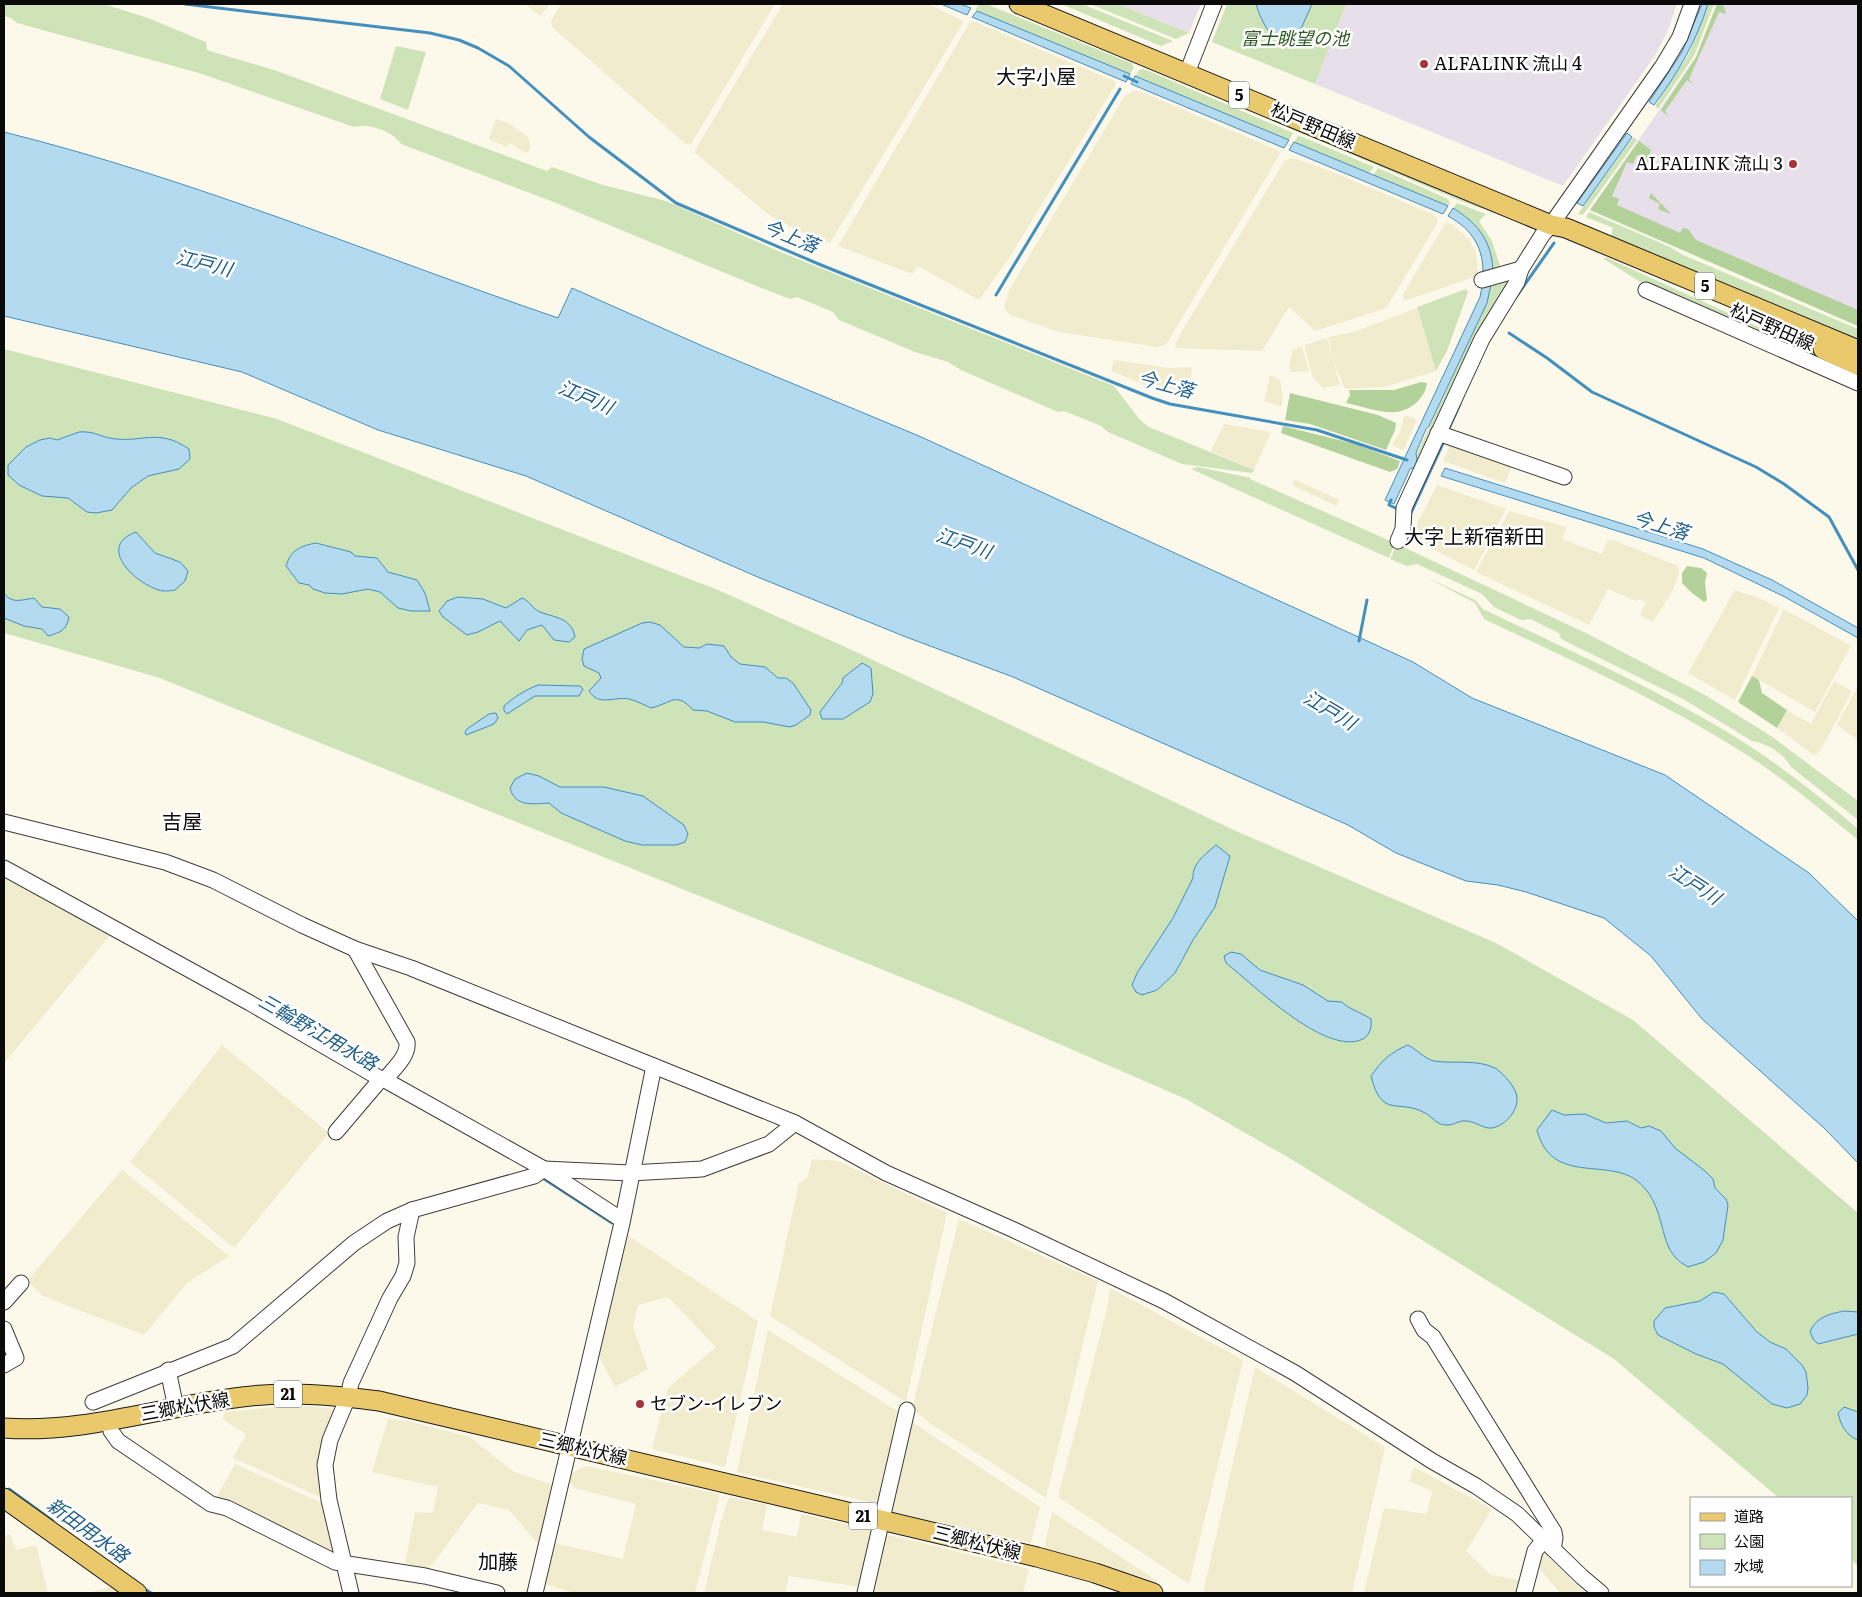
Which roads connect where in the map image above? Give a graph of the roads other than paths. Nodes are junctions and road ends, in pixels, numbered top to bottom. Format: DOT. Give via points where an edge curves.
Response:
graph roads {
  1 [pos="1019,4"];
  2 [pos="1214,4"];
  3 [pos="1692,4"];
  4 [pos="1187,73"];
  5 [pos="1551,225"];
  6 [pos="1521,269"];
  7 [pos="1488,278"];
  8 [pos="1646,290"];
  9 [pos="1858,350"];
  10 [pos="1858,365"];
  11 [pos="1858,383"];
  12 [pos="1443,436"];
  13 [pos="1564,476"];
  14 [pos="1398,541"];
  15 [pos="4,822"];
  16 [pos="4,868"];
  17 [pos="355,949"];
  18 [pos="654,1066"];
  19 [pos="384,1079"];
  20 [pos="795,1123"];
  21 [pos="336,1132"];
  22 [pos="544,1169"];
  23 [pos="630,1173"];
  24 [pos="412,1210"];
  25 [pos="622,1220"];
  26 [pos="21,1283"];
  27 [pos="4,1302"];
  28 [pos="1418,1320"];
  29 [pos="4,1329"];
  30 [pos="4,1365"];
  31 [pos="168,1370"];
  32 [pos="348,1397"];
  33 [pos="176,1408"];
  34 [pos="907,1410"];
  35 [pos="104,1421"];
  36 [pos="4,1428"];
  37 [pos="570,1446"];
  38 [pos="4,1498"];
  39 [pos="881,1520"];
  40 [pos="1548,1545"];
  41 [pos="343,1564"];
  42 [pos="137,1593"];
  43 [pos="350,1593"];
  44 [pos="497,1593"];
  45 [pos="535,1593"];
  46 [pos="865,1593"];
  47 [pos="1153,1593"];
  48 [pos="1524,1593"];
  49 [pos="1601,1593"];
  1 -- 4 [label="main road, 松戸野田線 / 5"];
  2 -- 4 [label="street"];
  3 -- 5 [label="street" via="1680,37 1662,67"];
  4 -- 5 [label="main road, 松戸野田線 / 5"];
  5 -- 6 [label="street"];
  5 -- 9 [label="main road, 松戸野田線 / 5" via="1566,228"];
  5 -- 10 [label="main road, 松戸野田線 / 5" via="1563,234"];
  6 -- 7 [label="street"];
  6 -- 12 [label="street" via="1517,282 1482,339"];
  8 -- 11 [label="street"];
  12 -- 13 [label="street"];
  12 -- 14 [label="street" via="1404,512"];
  15 -- 17 [label="street" via="165,862 213,880"];
  16 -- 19 [label="street"];
  17 -- 18 [label="street" via="411,968"];
  17 -- 19 [label="street" via="408,1042 404,1055"];
  18 -- 20 [label="street"];
  18 -- 23 [label="street"];
  19 -- 21 [label="street"];
  19 -- 22 [label="street"];
  20 -- 23 [label="street" via="768,1144 702,1169"];
  20 -- 40 [label="street" via="886,1173 1164,1301 1295,1373 1476,1486 1517,1514"];
  22 -- 23 [label="street"];
  22 -- 24 [label="street" via="534,1176"];
  22 -- 25 [label="street"];
  23 -- 25 [label="street"];
  24 -- 31 [label="street" via="387,1221 354,1243 233,1346"];
  24 -- 32 [label="street" via="403,1276 366,1349"];
  25 -- 37 [label="street"];
  26 -- 27 [label="street"];
  28 -- 40 [label="street" via="1433,1337 1554,1532 1555,1538"];
  29 -- 30 [label="street" via="16,1358"];
  31 -- 33 [label="street"];
  31 -- 35 [label="street" via="91,1400"];
  32 -- 33 [label="main road, 三郷松伏線 / 21" via="260,1395"];
  32 -- 37 [label="main road, 三郷松伏線 / 21" via="412,1408"];
  32 -- 41 [label="street" via="330,1440 325,1465 325,1480"];
  33 -- 35 [label="main road, 三郷松伏線 / 21"];
  34 -- 39 [label="street"];
  35 -- 36 [label="main road, 三郷松伏線 / 21" via="63,1427"];
  35 -- 41 [label="street" via="118,1441 211,1504 227,1508"];
  37 -- 39 [label="main road, 三郷松伏線 / 21"];
  37 -- 45 [label="street"];
  38 -- 42 [label="main road"];
  39 -- 46 [label="street"];
  39 -- 47 [label="main road, 三郷松伏線 / 21" via="1095,1573"];
  40 -- 48 [label="street" via="1534,1551"];
  40 -- 49 [label="street"];
  41 -- 43 [label="street"];
  41 -- 44 [label="street" via="425,1576"];
}
